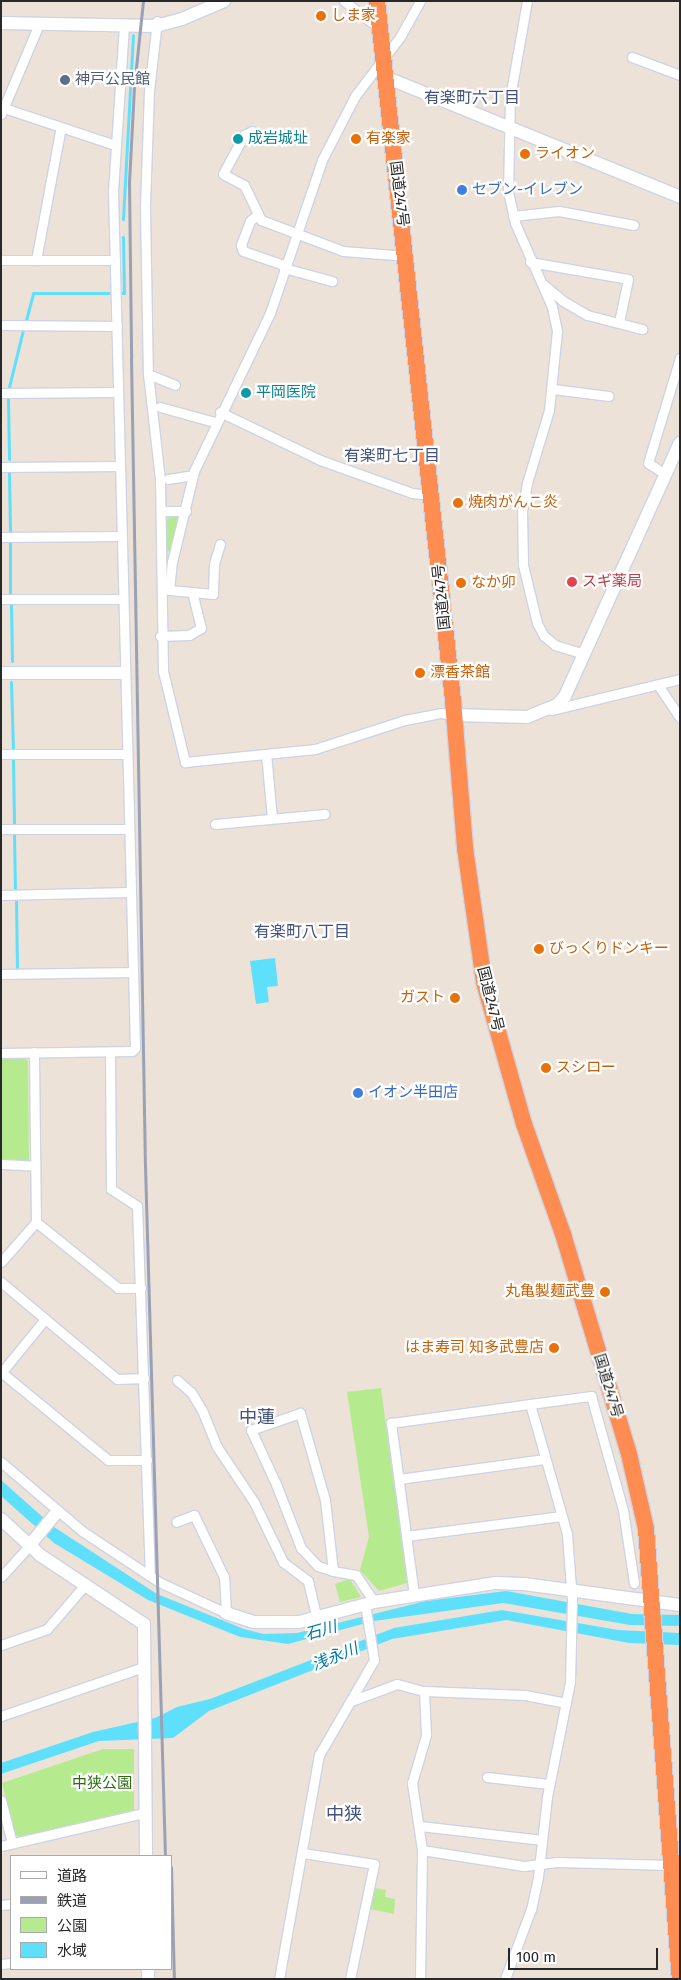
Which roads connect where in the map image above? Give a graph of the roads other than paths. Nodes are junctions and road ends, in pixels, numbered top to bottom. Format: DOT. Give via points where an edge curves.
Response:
graph roads {
  1 [pos="224,1"];
  2 [pos="344,1"];
  3 [pos="377,1"];
  4 [pos="420,1"];
  5 [pos="527,1"];
  6 [pos="157,23"];
  7 [pos="1,24"];
  8 [pos="39,24"];
  9 [pos="124,25"];
  10 [pos="380,28"];
  11 [pos="632,57"];
  12 [pos="383,60"];
  13 [pos="680,75"];
  14 [pos="368,77"];
  15 [pos="385,77"];
  16 [pos="3,111"];
  17 [pos="508,126"];
  18 [pos="61,127"];
  19 [pos="252,131"];
  20 [pos="115,145"];
  21 [pos="680,197"];
  22 [pos="258,214"];
  23 [pos="513,216"];
  24 [pos="634,225"];
  25 [pos="296,234"];
  26 [pos="407,256"];
  27 [pos="36,260"];
  28 [pos="115,260"];
  29 [pos="530,262"];
  30 [pos="2,263"];
  31 [pos="284,267"];
  32 [pos="332,281"];
  33 [pos="540,281"];
  34 [pos="619,322"];
  35 [pos="1,325"];
  36 [pos="117,326"];
  37 [pos="642,329"];
  38 [pos="680,358"];
  39 [pos="148,374"];
  40 [pos="175,384"];
  41 [pos="553,388"];
  42 [pos="118,392"];
  43 [pos="1,393"];
  44 [pos="609,396"];
  45 [pos="160,407"];
  46 [pos="220,412"];
  47 [pos="215,422"];
  48 [pos="680,443"];
  49 [pos="1,466"];
  50 [pos="120,466"];
  51 [pos="665,474"];
  52 [pos="193,475"];
  53 [pos="168,479"];
  54 [pos="430,494"];
  55 [pos="161,511"];
  56 [pos="186,511"];
  57 [pos="1,536"];
  58 [pos="121,536"];
  59 [pos="220,544"];
  60 [pos="192,592"];
  61 [pos="1,598"];
  62 [pos="123,599"];
  63 [pos="160,636"];
  64 [pos="584,654"];
  65 [pos="1,672"];
  66 [pos="124,673"];
  67 [pos="680,679"];
  68 [pos="658,685"];
  69 [pos="542,712"];
  70 [pos="454,714"];
  71 [pos="680,718"];
  72 [pos="1,754"];
  73 [pos="127,754"];
  74 [pos="266,754"];
  75 [pos="325,814"];
  76 [pos="272,817"];
  77 [pos="215,824"];
  78 [pos="1,829"];
  79 [pos="128,829"];
  80 [pos="129,892"];
  81 [pos="1,895"];
  82 [pos="133,972"];
  83 [pos="1,974"];
  84 [pos="34,1052"];
  85 [pos="110,1052"];
  86 [pos="1,1053"];
  87 [pos="1,1164"];
  88 [pos="35,1166"];
  89 [pos="36,1222"];
  90 [pos="1,1262"];
  91 [pos="1,1282"];
  92 [pos="141,1288"];
  93 [pos="45,1319"];
  94 [pos="2,1372"];
  95 [pos="144,1378"];
  96 [pos="177,1380"];
  97 [pos="530,1404"];
  98 [pos="545,1459"];
  99 [pos="147,1460"];
  100 [pos="1,1462"];
  101 [pos="399,1478"];
  102 [pos="57,1512"];
  103 [pos="562,1516"];
  104 [pos="1,1519"];
  105 [pos="176,1522"];
  106 [pos="406,1536"];
  107 [pos="33,1542"];
  108 [pos="334,1571"];
  109 [pos="150,1576"];
  110 [pos="1,1577"];
  111 [pos="634,1583"];
  112 [pos="84,1586"];
  113 [pos="414,1595"];
  114 [pos="571,1596"];
  115 [pos="368,1605"];
  116 [pos="680,1605"];
  117 [pos="653,1608"];
  118 [pos="226,1613"];
  119 [pos="316,1618"];
  120 [pos="1,1646"];
  121 [pos="143,1667"];
  122 [pos="424,1690"];
  123 [pos="351,1701"];
  124 [pos="566,1703"];
  125 [pos="2,1713"];
  126 [pos="487,1777"];
  127 [pos="549,1784"];
  128 [pos="1,1800"];
  129 [pos="144,1813"];
  130 [pos="420,1826"];
  131 [pos="542,1840"];
  132 [pos="12,1843"];
  133 [pos="1,1846"];
  134 [pos="422,1850"];
  135 [pos="303,1853"];
  136 [pos="146,1855"];
  137 [pos="672,1865"];
  138 [pos="539,1866"];
  139 [pos="279,1979"];
  140 [pos="350,1979"];
  141 [pos="420,1979"];
  142 [pos="505,1979"];
  143 [pos="680,1979"];
  1 -- 6 [label="street" via="182,20"];
  2 -- 10 [label="street"];
  3 -- 10 [label="highway, 国道247号"];
  4 -- 12 [label="street"];
  5 -- 17 [label="street"];
  6 -- 9 [label="street"];
  6 -- 39 [label="street" via="149,91 145,207"];
  7 -- 8 [label="street"];
  8 -- 9 [label="street"];
  8 -- 16 [label="street"];
  9 -- 20 [label="street"];
  10 -- 12 [label="highway, 国道247号"];
  11 -- 13 [label="street"];
  12 -- 14 [label="street"];
  12 -- 15 [label="highway, 国道247号"];
  14 -- 15 [label="street"];
  14 -- 25 [label="street" via="322,160"];
  15 -- 17 [label="street"];
  15 -- 26 [label="highway, 国道247号"];
  16 -- 18 [label="street"];
  17 -- 21 [label="street"];
  17 -- 23 [label="street" via="507,176"];
  18 -- 20 [label="street"];
  18 -- 27 [label="street"];
  19 -- 22 [label="street" via="244,136 223,174 244,185"];
  20 -- 28 [label="street"];
  22 -- 25 [label="street" via="261,220"];
  22 -- 31 [label="street" via="250,221 241,246 243,251"];
  23 -- 24 [label="street" via="559,211"];
  23 -- 29 [label="street"];
  25 -- 26 [label="street" via="360,255"];
  25 -- 31 [label="street"];
  26 -- 54 [label="highway, 国道247号"];
  27 -- 28 [label="street"];
  27 -- 30 [label="street"];
  28 -- 36 [label="street"];
  29 -- 33 [label="street"];
  29 -- 34 [label="street" via="628,279"];
  31 -- 32 [label="street"];
  31 -- 46 [label="street" via="270,313"];
  33 -- 34 [label="street" via="563,301 588,315"];
  33 -- 41 [label="street" via="552,306 557,331"];
  34 -- 37 [label="street"];
  35 -- 36 [label="street"];
  36 -- 42 [label="street"];
  38 -- 51 [label="street" via="648,463"];
  39 -- 40 [label="street"];
  39 -- 55 [label="street"];
  41 -- 44 [label="street"];
  41 -- 64 [label="street" via="525,492 521,529 523,565 537,622 544,636 554,645"];
  42 -- 43 [label="street"];
  42 -- 50 [label="street"];
  45 -- 47 [label="street"];
  46 -- 47 [label="street"];
  46 -- 54 [label="street" via="320,460 412,492"];
  47 -- 52 [label="street"];
  48 -- 51 [label="street"];
  49 -- 50 [label="street"];
  50 -- 58 [label="street"];
  51 -- 64 [label="street"];
  52 -- 53 [label="street"];
  52 -- 56 [label="street"];
  54 -- 70 [label="highway, 国道247号"];
  55 -- 56 [label="street"];
  55 -- 63 [label="street"];
  56 -- 60 [label="street" via="172,562 169,590"];
  57 -- 58 [label="street"];
  58 -- 62 [label="street"];
  59 -- 60 [label="street" via="214,564 213,594"];
  60 -- 63 [label="street" via="201,628 189,635"];
  61 -- 62 [label="street"];
  62 -- 66 [label="street"];
  63 -- 74 [label="street" via="171,715 185,762"];
  64 -- 69 [label="street" via="565,696 557,705"];
  65 -- 66 [label="street"];
  66 -- 73 [label="street"];
  67 -- 68 [label="street"];
  68 -- 69 [label="street"];
  68 -- 71 [label="street"];
  69 -- 70 [label="street" via="527,716"];
  70 -- 74 [label="street" via="441,713 405,720 316,750"];
  70 -- 117 [label="highway, 国道247号" via="465,848 484,982 524,1124 563,1234 629,1454 646,1529"];
  72 -- 73 [label="street"];
  73 -- 79 [label="street"];
  74 -- 76 [label="street"];
  75 -- 76 [label="street"];
  76 -- 77 [label="street"];
  78 -- 79 [label="street"];
  79 -- 80 [label="street"];
  80 -- 81 [label="street"];
  80 -- 82 [label="street"];
  82 -- 83 [label="street"];
  82 -- 85 [label="street" via="135,1048"];
  84 -- 85 [label="street"];
  84 -- 86 [label="street"];
  84 -- 88 [label="street"];
  85 -- 92 [label="street" via="111,1190 138,1206"];
  87 -- 88 [label="street"];
  88 -- 89 [label="street"];
  89 -- 90 [label="street"];
  89 -- 92 [label="street" via="118,1288"];
  91 -- 93 [label="street"];
  92 -- 95 [label="street"];
  93 -- 94 [label="street"];
  93 -- 95 [label="street" via="117,1378"];
  94 -- 99 [label="street" via="108,1460"];
  95 -- 99 [label="street"];
  96 -- 119 [label="street" via="191,1392 202,1410 217,1447 254,1502 283,1562 308,1581"];
  97 -- 98 [label="street"];
  97 -- 101 [label="street" via="391,1423"];
  97 -- 111 [label="street" via="591,1396 623,1510"];
  98 -- 101 [label="street"];
  98 -- 103 [label="street"];
  99 -- 109 [label="street"];
  100 -- 102 [label="street"];
  101 -- 106 [label="street"];
  102 -- 107 [label="street"];
  102 -- 109 [label="street"];
  103 -- 106 [label="street"];
  103 -- 114 [label="street" via="567,1534"];
  104 -- 107 [label="street"];
  105 -- 118 [label="street" via="194,1515 224,1576"];
  106 -- 113 [label="street"];
  107 -- 110 [label="street"];
  107 -- 112 [label="street"];
  108 -- 108 [label="street" via="318,1566 301,1548 251,1430 300,1413 325,1500"];
  108 -- 115 [label="street" via="356,1575"];
  109 -- 118 [label="street"];
  112 -- 120 [label="street" via="47,1629"];
  112 -- 121 [label="street" via="144,1624"];
  113 -- 114 [label="street" via="495,1583 524,1584"];
  113 -- 115 [label="street"];
  114 -- 117 [label="street"];
  114 -- 124 [label="street"];
  115 -- 119 [label="street"];
  115 -- 123 [label="street" via="374,1660"];
  116 -- 117 [label="street"];
  117 -- 137 [label="highway, 国道247号"];
  118 -- 119 [label="street" via="254,1622 278,1624"];
  121 -- 125 [label="street"];
  121 -- 129 [label="street"];
  122 -- 123 [label="street" via="392,1684"];
  122 -- 124 [label="street" via="497,1692"];
  122 -- 130 [label="street" via="426,1735 412,1783"];
  123 -- 135 [label="street" via="320,1755"];
  124 -- 127 [label="street"];
  126 -- 127 [label="street"];
  127 -- 131 [label="street"];
  128 -- 132 [label="street"];
  129 -- 132 [label="street"];
  129 -- 136 [label="street"];
  130 -- 131 [label="street"];
  130 -- 134 [label="street"];
  131 -- 138 [label="street"];
  132 -- 133 [label="street"];
  134 -- 138 [label="street"];
  134 -- 141 [label="street"];
  135 -- 139 [label="street"];
  135 -- 140 [label="street" via="374,1864"];
  137 -- 138 [label="street" via="557,1862"];
  137 -- 143 [label="highway, 国道247号"];
  138 -- 142 [label="street" via="531,1909"];
}
